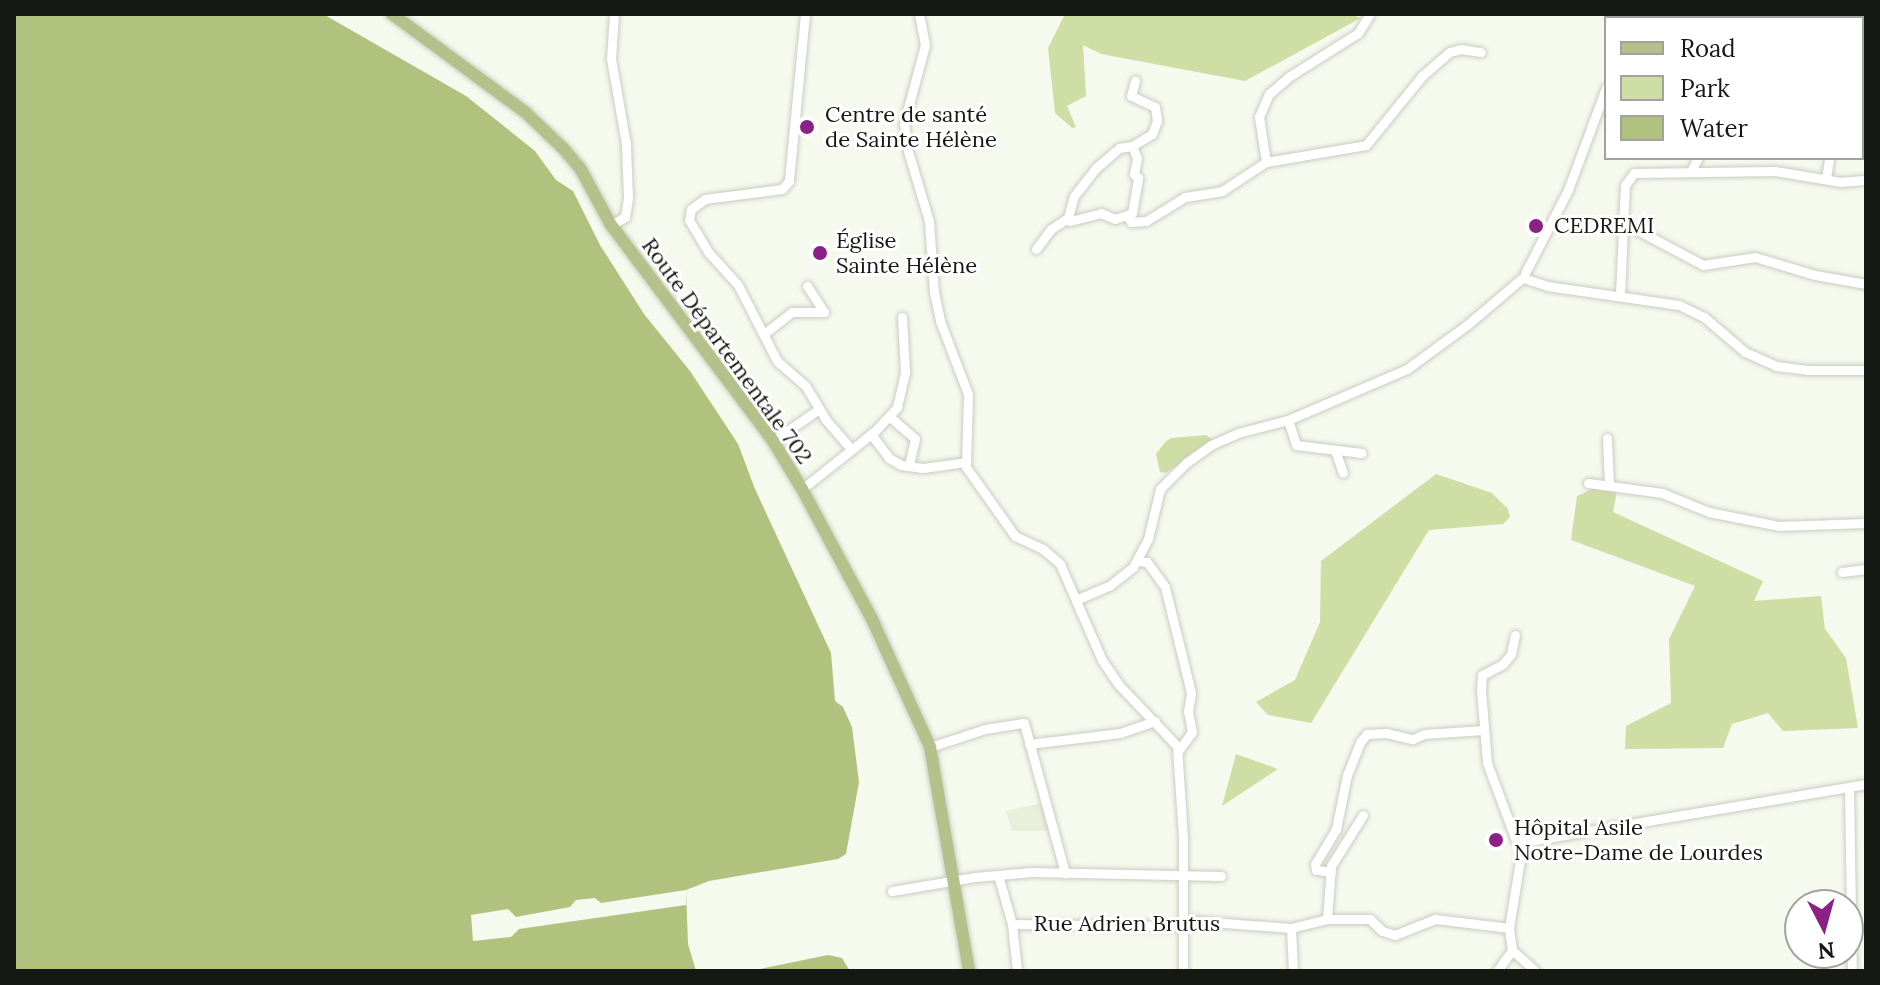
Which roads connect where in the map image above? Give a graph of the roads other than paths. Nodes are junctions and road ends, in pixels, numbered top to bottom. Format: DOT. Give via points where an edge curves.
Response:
graph roads {
  1 [pos="392,14"];
  2 [pos="614,14"];
  3 [pos="805,14"];
  4 [pos="919,14"];
  5 [pos="1370,14"];
  6 [pos="1481,52"];
  7 [pos="1135,81"];
  8 [pos="1604,93"];
  9 [pos="1132,146"];
  10 [pos="1697,160"];
  11 [pos="1829,160"];
  12 [pos="1266,162"];
  13 [pos="1691,171"];
  14 [pos="1826,178"];
  15 [pos="1866,180"];
  16 [pos="1127,216"];
  17 [pos="1066,219"];
  18 [pos="1624,223"];
  19 [pos="611,225"];
  20 [pos="1036,249"];
  21 [pos="1524,277"];
  22 [pos="1866,284"];
  23 [pos="807,286"];
  24 [pos="1620,294"];
  25 [pos="902,317"];
  26 [pos="765,333"];
  27 [pos="1866,370"];
  28 [pos="819,409"];
  29 [pos="890,417"];
  30 [pos="1288,420"];
  31 [pos="871,434"];
  32 [pos="1607,438"];
  33 [pos="773,441"];
  34 [pos="851,449"];
  35 [pos="1335,450"];
  36 [pos="1362,453"];
  37 [pos="966,462"];
  38 [pos="909,466"];
  39 [pos="1343,473"];
  40 [pos="1588,483"];
  41 [pos="1609,485"];
  42 [pos="802,489"];
  43 [pos="1866,523"];
  44 [pos="1137,561"];
  45 [pos="1866,569"];
  46 [pos="1842,572"];
  47 [pos="1078,599"];
  48 [pos="1515,635"];
  49 [pos="1155,721"];
  50 [pos="1483,730"];
  51 [pos="1029,744"];
  52 [pos="930,747"];
  53 [pos="1178,751"];
  54 [pos="1866,784"];
  55 [pos="1849,787"];
  56 [pos="1363,815"];
  57 [pos="1521,845"];
  58 [pos="1331,872"];
  59 [pos="1065,873"];
  60 [pos="998,875"];
  61 [pos="1184,875"];
  62 [pos="1221,876"];
  63 [pos="955,882"];
  64 [pos="892,891"];
  65 [pos="1327,919"];
  66 [pos="1184,920"];
  67 [pos="1012,924"];
  68 [pos="1291,928"];
  69 [pos="1509,928"];
  70 [pos="1512,950"];
  71 [pos="969,971"];
  72 [pos="1017,971"];
  73 [pos="1183,971"];
  74 [pos="1293,971"];
  75 [pos="1497,971"];
  76 [pos="1535,971"];
  77 [pos="1852,971"];
  1 -- 19 [label="main road, Route Départementale 702" via="525,112 557,142 580,168"];
  2 -- 19 [label="street" via="611,59 626,144 628,197 625,217"];
  3 -- 26 [label="street" via="789,181 773,191 713,196 689,214 695,234 738,285"];
  4 -- 37 [label="street" via="925,45 904,123 929,221 940,321 968,394"];
  5 -- 12 [label="street" via="1358,33 1269,94 1259,128"];
  6 -- 12 [label="street" via="1450,52 1422,76 1366,145"];
  7 -- 9 [label="street" via="1131,96 1151,102 1157,121 1152,134"];
  8 -- 21 [label="street" via="1568,190"];
  9 -- 16 [label="street" via="1138,178"];
  9 -- 17 [label="street" via="1119,148 1096,168 1074,196"];
  10 -- 13 [label="street"];
  11 -- 14 [label="street"];
  12 -- 16 [label="street" via="1222,191 1185,197 1146,221 1131,222"];
  13 -- 14 [label="street" via="1775,171"];
  13 -- 18 [label="street" via="1634,173 1625,185"];
  14 -- 15 [label="street"];
  16 -- 17 [label="street" via="1115,219 1101,213"];
  17 -- 20 [label="street"];
  18 -- 22 [label="street" via="1703,265 1755,257"];
  18 -- 24 [label="street"];
  19 -- 33 [label="main road, Route Départementale 702"];
  21 -- 24 [label="street" via="1547,286"];
  21 -- 30 [label="street" via="1407,369"];
  23 -- 26 [label="street" via="823,313 792,312"];
  24 -- 27 [label="street" via="1693,310 1745,352 1776,366"];
  25 -- 29 [label="street" via="905,371"];
  26 -- 28 [label="street" via="777,361 805,385"];
  28 -- 33 [label="street"];
  28 -- 34 [label="street"];
  29 -- 31 [label="street"];
  29 -- 38 [label="street" via="915,439"];
  30 -- 35 [label="street" via="1296,445"];
  30 -- 44 [label="street" via="1211,445 1170,476 1160,489"];
  31 -- 34 [label="street"];
  31 -- 38 [label="street" via="889,458"];
  32 -- 41 [label="street"];
  33 -- 42 [label="main road, Route Départementale 702"];
  34 -- 42 [label="street"];
  35 -- 36 [label="street"];
  35 -- 39 [label="street"];
  37 -- 38 [label="street"];
  37 -- 47 [label="street" via="1015,536 1060,564"];
  40 -- 41 [label="street"];
  41 -- 43 [label="street" via="1662,493 1709,512 1779,526"];
  42 -- 52 [label="main road, Route Départementale 702" via="872,619"];
  44 -- 47 [label="street" via="1109,586"];
  44 -- 53 [label="street" via="1147,562 1165,587 1191,693 1192,732"];
  45 -- 46 [label="street"];
  47 -- 49 [label="street" via="1102,660"];
  48 -- 50 [label="street" via="1503,664 1482,675"];
  49 -- 51 [label="street" via="1120,733"];
  49 -- 53 [label="street"];
  50 -- 57 [label="street" via="1493,783"];
  50 -- 58 [label="street" via="1413,739 1367,734 1347,775 1336,829 1315,864 1316,870"];
  51 -- 52 [label="street" via="1024,723"];
  51 -- 59 [label="street"];
  52 -- 63 [label="main road, Route Départementale 702"];
  53 -- 61 [label="street"];
  54 -- 55 [label="street"];
  55 -- 57 [label="street" via="1537,838"];
  55 -- 77 [label="street"];
  56 -- 58 [label="street"];
  57 -- 69 [label="street"];
  58 -- 65 [label="street"];
  59 -- 60 [label="street"];
  59 -- 61 [label="street"];
  60 -- 63 [label="street"];
  60 -- 67 [label="street"];
  61 -- 62 [label="street"];
  61 -- 66 [label="street"];
  63 -- 64 [label="street"];
  63 -- 71 [label="main road, Route Départementale 702"];
  65 -- 68 [label="street, Rue Adrien Brutus"];
  65 -- 69 [label="street, Rue Adrien Brutus" via="1370,919 1395,935 1435,919"];
  66 -- 67 [label="street, Rue Adrien Brutus" via="1177,926"];
  66 -- 68 [label="street, Rue Adrien Brutus"];
  66 -- 73 [label="street"];
  67 -- 72 [label="street"];
  68 -- 74 [label="street"];
  69 -- 70 [label="street"];
  70 -- 75 [label="street"];
  70 -- 76 [label="street"];
}
